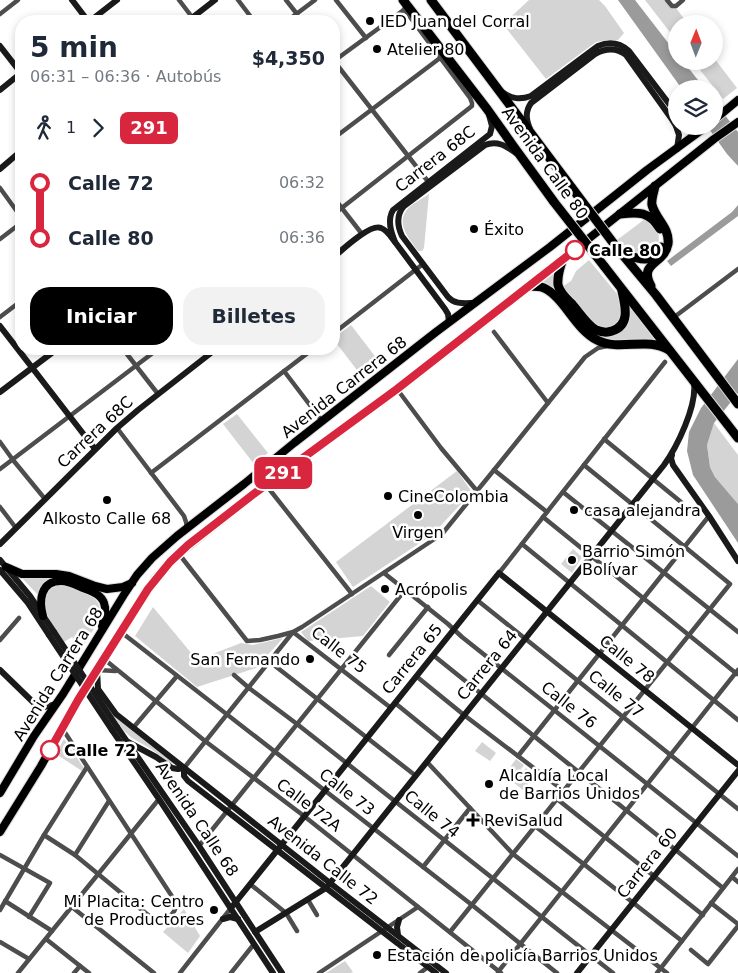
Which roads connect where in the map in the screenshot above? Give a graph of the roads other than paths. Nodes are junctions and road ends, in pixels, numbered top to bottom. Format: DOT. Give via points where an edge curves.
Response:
graph roads {
  1 [pos="18,0"];
  2 [pos="72,0"];
  3 [pos="117,0"];
  4 [pos="178,0"];
  5 [pos="215,0"];
  6 [pos="238,0"];
  7 [pos="286,0"];
  8 [pos="315,0"];
  9 [pos="336,0"];
  10 [pos="431,0"];
  11 [pos="667,0"];
  12 [pos="683,0"];
  13 [pos="406,6"];
  14 [pos="0,14"];
  15 [pos="297,14"];
  16 [pos="84,15"];
  17 [pos="97,15"];
  18 [pos="188,15"];
  19 [pos="198,15"];
  20 [pos="249,15"];
  21 [pos="366,38"];
  22 [pos="0,46"];
  23 [pos="340,57"];
  24 [pos="440,58"];
  25 [pos="15,65"];
  26 [pos="340,69"];
  27 [pos="457,75"];
  28 [pos="15,78"];
  29 [pos="0,90"];
  30 [pos="500,91"];
  31 [pos="738,100"];
  32 [pos="668,102"];
  33 [pos="487,109"];
  34 [pos="372,110"];
  35 [pos="723,113"];
  36 [pos="668,114"];
  37 [pos="738,122"];
  38 [pos="340,134"];
  39 [pos="532,134"];
  40 [pos="679,135"];
  41 [pos="695,135"];
  42 [pos="476,148"];
  43 [pos="677,149"];
  44 [pos="15,156"];
  45 [pos="408,157"];
  46 [pos="520,157"];
  47 [pos="0,169"];
  48 [pos="429,184"];
  49 [pos="656,186"];
  50 [pos="0,188"];
  51 [pos="341,208"];
  52 [pos="15,209"];
  53 [pos="620,214"];
  54 [pos="15,228"];
  55 [pos="362,234"];
  56 [pos="0,239"];
  57 [pos="395,242"];
  58 [pos="619,251"];
  59 [pos="340,252"];
  60 [pos="563,259"];
  61 [pos="423,264"];
  62 [pos="738,269"];
  63 [pos="416,270"];
  64 [pos="529,286"];
  65 [pos="621,288"];
  66 [pos="656,295"];
  67 [pos="475,303"];
  68 [pos="15,306"];
  69 [pos="0,317"];
  70 [pos="674,318"];
  71 [pos="449,322"];
  72 [pos="0,326"];
  73 [pos="340,328"];
  74 [pos="494,332"];
  75 [pos="612,344"];
  76 [pos="15,346"];
  77 [pos="672,352"];
  78 [pos="22,355"];
  79 [pos="49,355"];
  80 [pos="128,355"];
  81 [pos="150,355"];
  82 [pos="208,355"];
  83 [pos="305,355"];
  84 [pos="665,362"];
  85 [pos="136,366"];
  86 [pos="32,368"];
  87 [pos="284,371"];
  88 [pos="694,380"];
  89 [pos="397,389"];
  90 [pos="0,392"];
  91 [pos="158,394"];
  92 [pos="707,396"];
  93 [pos="694,399"];
  94 [pos="548,403"];
  95 [pos="738,404"];
  96 [pos="69,416"];
  97 [pos="322,421"];
  98 [pos="117,428"];
  99 [pos="738,438"];
  100 [pos="604,440"];
  101 [pos="0,442"];
  102 [pos="95,449"];
  103 [pos="672,455"];
  104 [pos="13,460"];
  105 [pos="584,465"];
  106 [pos="0,470"];
  107 [pos="494,470"];
  108 [pos="151,473"];
  109 [pos="653,479"];
  110 [pos="266,485"];
  111 [pos="477,491"];
  112 [pos="563,492"];
  113 [pos="45,499"];
  114 [pos="681,502"];
  115 [pos="632,504"];
  116 [pos="0,507"];
  117 [pos="547,512"];
  118 [pos="709,516"];
  119 [pos="543,517"];
  120 [pos="16,528"];
  121 [pos="187,529"];
  122 [pos="611,531"];
  123 [pos="0,544"];
  124 [pos="522,544"];
  125 [pos="685,547"];
  126 [pos="179,554"];
  127 [pos="591,556"];
  128 [pos="0,560"];
  129 [pos="738,561"];
  130 [pos="2,570"];
  131 [pos="384,573"];
  132 [pos="499,573"];
  133 [pos="664,573"];
  134 [pos="132,583"];
  135 [pos="569,583"];
  136 [pos="405,590"];
  137 [pos="352,594"];
  138 [pos="643,599"];
  139 [pos="477,600"];
  140 [pos="428,607"];
  141 [pos="710,609"];
  142 [pos="547,612"];
  143 [pos="43,616"];
  144 [pos="19,618"];
  145 [pos="622,626"];
  146 [pos="454,629"];
  147 [pos="121,632"];
  148 [pos="293,632"];
  149 [pos="738,632"];
  150 [pos="52,633"];
  151 [pos="100,634"];
  152 [pos="689,636"];
  153 [pos="525,639"];
  154 [pos="0,640"];
  155 [pos="599,654"];
  156 [pos="389,655"];
  157 [pos="433,655"];
  158 [pos="104,659"];
  159 [pos="270,662"];
  160 [pos="667,662"];
  161 [pos="502,668"];
  162 [pos="341,669"];
  163 [pos="0,670"];
  164 [pos="97,670"];
  165 [pos="118,672"];
  166 [pos="737,673"];
  167 [pos="234,675"];
  168 [pos="177,676"];
  169 [pos="416,676"];
  170 [pos="577,681"];
  171 [pos="249,688"];
  172 [pos="645,690"];
  173 [pos="481,694"];
  174 [pos="318,699"];
  175 [pos="714,700"];
  176 [pos="156,701"];
  177 [pos="55,704"];
  178 [pos="393,705"];
  179 [pos="554,709"];
  180 [pos="227,715"];
  181 [pos="464,715"];
  182 [pos="623,718"];
  183 [pos="738,720"];
  184 [pos="297,724"];
  185 [pos="62,728"];
  186 [pos="114,728"];
  187 [pos="133,728"];
  188 [pos="692,728"];
  189 [pos="533,736"];
  190 [pos="367,738"];
  191 [pos="127,741"];
  192 [pos="205,741"];
  193 [pos="442,742"];
  194 [pos="600,746"];
  195 [pos="275,752"];
  196 [pos="518,756"];
  197 [pos="670,756"];
  198 [pos="427,762"];
  199 [pos="347,763"];
  200 [pos="738,765"];
  201 [pos="87,768"];
  202 [pos="184,768"];
  203 [pos="738,770"];
  204 [pos="579,772"];
  205 [pos="416,776"];
  206 [pos="254,779"];
  207 [pos="648,784"];
  208 [pos="325,790"];
  209 [pos="564,791"];
  210 [pos="0,793"];
  211 [pos="719,794"];
  212 [pos="159,799"];
  213 [pos="557,799"];
  214 [pos="109,800"];
  215 [pos="396,801"];
  216 [pos="232,806"];
  217 [pos="470,808"];
  218 [pos="626,810"];
  219 [pos="738,810"];
  220 [pos="227,812"];
  221 [pos="304,816"];
  222 [pos="697,822"];
  223 [pos="535,826"];
  224 [pos="374,829"];
  225 [pos="0,832"];
  226 [pos="131,833"];
  227 [pos="44,835"];
  228 [pos="605,837"];
  229 [pos="444,840"];
  230 [pos="199,846"];
  231 [pos="279,848"];
  232 [pos="675,850"];
  233 [pos="513,854"];
  234 [pos="0,855"];
  235 [pos="75,855"];
  236 [pos="353,855"];
  237 [pos="738,856"];
  238 [pos="584,864"];
  239 [pos="423,867"];
  240 [pos="24,869"];
  241 [pos="738,869"];
  242 [pos="98,874"];
  243 [pos="654,876"];
  244 [pos="732,877"];
  245 [pos="493,879"];
  246 [pos="738,882"];
  247 [pos="250,884"];
  248 [pos="328,886"];
  249 [pos="723,888"];
  250 [pos="562,891"];
  251 [pos="308,900"];
  252 [pos="6,901"];
  253 [pos="236,902"];
  254 [pos="633,902"];
  255 [pos="712,903"];
  256 [pos="472,905"];
  257 [pos="72,906"];
  258 [pos="418,907"];
  259 [pos="231,908"];
  260 [pos="0,910"];
  261 [pos="286,913"];
  262 [pos="702,914"];
  263 [pos="317,915"];
  264 [pos="29,917"];
  265 [pos="541,917"];
  266 [pos="223,919"];
  267 [pos="238,919"];
  268 [pos="399,920"];
  269 [pos="738,925"];
  270 [pos="385,929"];
  271 [pos="612,929"];
  272 [pos="52,931"];
  273 [pos="297,931"];
  274 [pos="255,932"];
  275 [pos="450,932"];
  276 [pos="398,936"];
  277 [pos="46,939"];
  278 [pos="682,941"];
  279 [pos="0,942"];
  280 [pos="254,944"];
  281 [pos="520,944"];
  282 [pos="691,950"];
  283 [pos="591,955"];
  284 [pos="29,959"];
  285 [pos="80,966"];
  286 [pos="428,967"];
  287 [pos="661,968"];
  288 [pos="499,972"];
  289 [pos="18,973"];
  290 [pos="74,973"];
  291 [pos="89,973"];
  292 [pos="154,973"];
  293 [pos="180,973"];
  294 [pos="231,973"];
  295 [pos="273,973"];
  296 [pos="282,973"];
  297 [pos="319,973"];
  298 [pos="420,973"];
  299 [pos="436,973"];
  300 [pos="446,973"];
  301 [pos="556,973"];
  302 [pos="577,973"];
  303 [pos="612,973"];
  304 [pos="657,973"];
  305 [pos="667,973"];
  1 -- 14 [label="street"];
  2 -- 16 [label="street"];
  3 -- 17 [label="street"];
  4 -- 18 [label="street"];
  5 -- 19 [label="street"];
  6 -- 20 [label="street"];
  7 -- 15 [label="street"];
  8 -- 15 [label="street"];
  9 -- 21 [label="street"];
  10 -- 30 [label="highway, Avenida Calle 80"];
  11 -- 12 [label="street" via="672,6"];
  13 -- 21 [label="street"];
  13 -- 24 [label="street"];
  13 -- 27 [label="highway, Avenida Calle 80"];
  21 -- 23 [label="street"];
  22 -- 25 [label="street"];
  24 -- 27 [label="street"];
  24 -- 34 [label="street"];
  26 -- 34 [label="street"];
  27 -- 33 [label="highway, Avenida Calle 80"];
  27 -- 45 [label="street" via="472,106"];
  28 -- 29 [label="street"];
  30 -- 32 [label="street" via="515,99 531,96 606,43 617,44 629,51"];
  30 -- 39 [label="highway, Avenida Calle 80"];
  31 -- 35 [label="main road"];
  33 -- 42 [label="street, Carrera 68C" via="491,131"];
  33 -- 46 [label="highway, Avenida Calle 80"];
  34 -- 38 [label="street"];
  34 -- 45 [label="street"];
  36 -- 39 [label="street" via="626,55 612,48 605,49 531,103 526,118"];
  37 -- 49 [label="main road, Avenida Carrera 68"];
  39 -- 58 [label="highway, Avenida Calle 80, bridge"];
  40 -- 43 [label="street"];
  41 -- 43 [label="main road, Avenida Carrera 68"];
  42 -- 46 [label="street, Carrera 68C" via="498,143"];
  42 -- 48 [label="street, Carrera 68C"];
  43 -- 67 [label="main road, Avenida Carrera 68"];
  44 -- 47 [label="street"];
  45 -- 48 [label="street"];
  45 -- 51 [label="street"];
  46 -- 65 [label="highway, Avenida Calle 80, bridge"];
  48 -- 57 [label="street, Carrera 68C" via="390,214"];
  48 -- 61 [label="street, Carrera 68C" via="404,206 398,216 402,236"];
  49 -- 53 [label="main road, Avenida Carrera 68"];
  49 -- 66 [label="highway" via="652,205 665,227 668,241 664,254 647,272 648,282"];
  50 -- 52 [label="street"];
  51 -- 55 [label="street"];
  53 -- 58 [label="highway" via="636,212 647,215 660,229 662,241 659,250 650,258 639,259"];
  53 -- 60 [label="main road, Avenida Carrera 68"];
  54 -- 56 [label="street"];
  55 -- 57 [label="street" via="379,227"];
  55 -- 59 [label="street"];
  57 -- 63 [label="street"];
  58 -- 66 [label="highway, Avenida Calle 80"];
  60 -- 64 [label="main road, Avenida Carrera 68"];
  60 -- 65 [label="highway" via="558,275 559,289 597,330 610,332 620,326 626,316"];
  61 -- 63 [label="street"];
  61 -- 67 [label="street" via="450,300"];
  62 -- 70 [label="street"];
  63 -- 71 [label="street" via="447,311"];
  63 -- 73 [label="street"];
  64 -- 75 [label="highway" via="539,286 551,292 585,332"];
  64 -- 89 [label="main road, Avenida Carrera 68"];
  65 -- 77 [label="highway, Avenida Calle 80"];
  66 -- 70 [label="highway, Avenida Calle 80"];
  67 -- 71 [label="main road, Avenida Carrera 68"];
  68 -- 69 [label="street"];
  70 -- 95 [label="highway, Avenida Calle 80"];
  71 -- 97 [label="main road, Avenida Carrera 68"];
  72 -- 76 [label="street"];
  74 -- 94 [label="street"];
  75 -- 77 [label="highway" via="648,343"];
  75 -- 94 [label="street" via="585,357"];
  77 -- 88 [label="highway, Avenida Calle 80"];
  78 -- 86 [label="street"];
  79 -- 86 [label="street"];
  80 -- 85 [label="street"];
  81 -- 85 [label="street"];
  82 -- 91 [label="street, Carrera 68C"];
  83 -- 87 [label="street"];
  84 -- 100 [label="street, Carrera 65"];
  85 -- 91 [label="street"];
  85 -- 96 [label="street"];
  86 -- 90 [label="street"];
  86 -- 96 [label="street"];
  87 -- 97 [label="street"];
  87 -- 108 [label="street"];
  88 -- 92 [label="highway, Avenida Calle 80"];
  88 -- 93 [label="street, Carrera 64"];
  89 -- 110 [label="main road, Avenida Carrera 68"];
  89 -- 111 [label="street"];
  91 -- 98 [label="street, Carrera 68C"];
  92 -- 93 [label="street"];
  92 -- 99 [label="highway, Avenida Calle 80"];
  93 -- 103 [label="street, Carrera 64"];
  94 -- 107 [label="street"];
  96 -- 102 [label="street"];
  96 -- 104 [label="street"];
  97 -- 121 [label="main road, Avenida Carrera 68"];
  98 -- 102 [label="street, Carrera 68C"];
  98 -- 108 [label="street"];
  100 -- 105 [label="street, Carrera 65"];
  100 -- 109 [label="street"];
  101 -- 104 [label="street"];
  102 -- 113 [label="street, Carrera 68C"];
  103 -- 109 [label="street, Carrera 64"];
  103 -- 118 [label="street" via="673,465"];
  104 -- 106 [label="street"];
  104 -- 113 [label="street"];
  105 -- 112 [label="street, Carrera 65"];
  105 -- 115 [label="street"];
  107 -- 111 [label="street"];
  107 -- 117 [label="street"];
  108 -- 121 [label="street" via="184,516"];
  109 -- 114 [label="street"];
  109 -- 115 [label="street, Carrera 64"];
  110 -- 126 [label="main road, Avenida Carrera 68"];
  110 -- 137 [label="street"];
  111 -- 131 [label="street" via="442,534"];
  112 -- 117 [label="street, Carrera 65"];
  112 -- 122 [label="street"];
  113 -- 120 [label="street, Carrera 68C"];
  115 -- 122 [label="street, Carrera 64"];
  115 -- 125 [label="street"];
  116 -- 120 [label="street"];
  117 -- 119 [label="street, Carrera 65"];
  118 -- 125 [label="street"];
  118 -- 129 [label="street"];
  119 -- 124 [label="street, Carrera 65"];
  119 -- 127 [label="street"];
  120 -- 123 [label="street, Carrera 68C"];
  121 -- 134 [label="main road, Avenida Carrera 68" via="152,558"];
  122 -- 127 [label="street, Carrera 64"];
  122 -- 133 [label="street"];
  124 -- 132 [label="street, Carrera 65"];
  124 -- 135 [label="street"];
  125 -- 133 [label="street"];
  125 -- 141 [label="street" via="730,584"];
  126 -- 147 [label="main road, Avenida Carrera 68" via="155,579"];
  126 -- 148 [label="street" via="247,640"];
  127 -- 135 [label="street, Carrera 64"];
  127 -- 138 [label="street"];
  128 -- 130 [label="street"];
  130 -- 134 [label="main road" via="70,576 99,588"];
  130 -- 143 [label="street" via="30,596"];
  130 -- 150 [label="street"];
  131 -- 136 [label="street, Calle 76"];
  131 -- 137 [label="street"];
  132 -- 139 [label="street, Carrera 65"];
  132 -- 142 [label="street, Calle 78"];
  133 -- 138 [label="street"];
  133 -- 141 [label="street"];
  134 -- 151 [label="main road, Avenida Carrera 68"];
  135 -- 142 [label="street, Carrera 64"];
  135 -- 145 [label="street"];
  136 -- 140 [label="street, Calle 76"];
  136 -- 162 [label="street"];
  137 -- 148 [label="street"];
  138 -- 145 [label="street"];
  138 -- 152 [label="street"];
  139 -- 146 [label="street, Carrera 65"];
  139 -- 153 [label="street, Calle 77"];
  140 -- 146 [label="street, Calle 76"];
  140 -- 156 [label="street"];
  141 -- 149 [label="street"];
  141 -- 152 [label="street"];
  142 -- 153 [label="street, Carrera 64"];
  142 -- 155 [label="street, Calle 78"];
  143 -- 150 [label="street"];
  143 -- 151 [label="main road" via="40,602 44,589 58,581 70,583 94,592 103,600 105,612"];
  144 -- 154 [label="street"];
  145 -- 155 [label="street"];
  145 -- 160 [label="street"];
  146 -- 157 [label="street, Carrera 65"];
  146 -- 161 [label="street, Calle 76"];
  147 -- 158 [label="main road, Avenida Carrera 68"];
  147 -- 168 [label="street, Calle 73"];
  148 -- 159 [label="street"];
  148 -- 162 [label="street, Calle 75"];
  150 -- 186 [label="street, Avenida Calle 68, bridge"];
  151 -- 177 [label="main road, Avenida Carrera 68"];
  152 -- 160 [label="street"];
  152 -- 166 [label="street"];
  153 -- 161 [label="street, Carrera 64"];
  153 -- 170 [label="street, Calle 77"];
  155 -- 170 [label="street"];
  155 -- 172 [label="street, Calle 78"];
  157 -- 169 [label="street, Carrera 65"];
  157 -- 173 [label="street"];
  158 -- 164 [label="main road, Avenida Carrera 68"];
  158 -- 165 [label="street, Calle 72A"];
  159 -- 171 [label="street"];
  159 -- 174 [label="street"];
  160 -- 172 [label="street"];
  160 -- 175 [label="street"];
  161 -- 173 [label="street, Carrera 64"];
  161 -- 179 [label="street, Calle 76"];
  162 -- 174 [label="street"];
  162 -- 178 [label="street, Calle 75"];
  163 -- 177 [label="street" via="35,704 45,707"];
  164 -- 165 [label="street"];
  164 -- 185 [label="main road, Avenida Carrera 68"];
  164 -- 187 [label="street, Avenida Calle 72" via="101,693 113,712"];
  165 -- 176 [label="street, Calle 72A"];
  166 -- 175 [label="street"];
  167 -- 171 [label="street, Calle 74"];
  168 -- 176 [label="street"];
  168 -- 180 [label="street, Calle 73"];
  169 -- 178 [label="street, Carrera 65"];
  169 -- 181 [label="street"];
  170 -- 179 [label="street"];
  170 -- 182 [label="street, Calle 77"];
  171 -- 180 [label="street"];
  171 -- 184 [label="street, Calle 74"];
  172 -- 182 [label="street"];
  172 -- 188 [label="street, Calle 78"];
  173 -- 181 [label="street, Carrera 64"];
  173 -- 189 [label="street"];
  174 -- 184 [label="street"];
  174 -- 190 [label="street"];
  175 -- 183 [label="street"];
  175 -- 188 [label="street"];
  176 -- 187 [label="street"];
  176 -- 192 [label="street, Calle 72A"];
  177 -- 210 [label="main road, Avenida Carrera 68"];
  178 -- 190 [label="street, Carrera 65"];
  178 -- 193 [label="street, Calle 75"];
  179 -- 189 [label="street"];
  179 -- 194 [label="street, Calle 76"];
  180 -- 192 [label="street"];
  180 -- 195 [label="street, Calle 73"];
  181 -- 193 [label="street, Carrera 64"];
  181 -- 196 [label="street"];
  182 -- 194 [label="street"];
  182 -- 197 [label="street, Calle 77"];
  184 -- 195 [label="street"];
  184 -- 199 [label="street, Calle 74"];
  185 -- 201 [label="street"];
  185 -- 225 [label="main road, Avenida Carrera 68"];
  186 -- 191 [label="street, Avenida Calle 68"];
  186 -- 212 [label="street, Avenida Calle 68"];
  187 -- 202 [label="street, Avenida Calle 72"];
  188 -- 197 [label="street"];
  188 -- 200 [label="street, Calle 78"];
  189 -- 196 [label="street"];
  189 -- 204 [label="street"];
  190 -- 199 [label="street, Carrera 65"];
  190 -- 205 [label="street"];
  191 -- 202 [label="street, Avenida Calle 72" via="172,768"];
  191 -- 230 [label="street, Avenida Calle 68"];
  192 -- 202 [label="street"];
  192 -- 206 [label="street, Calle 72A"];
  193 -- 198 [label="street, Carrera 64"];
  194 -- 204 [label="street"];
  194 -- 207 [label="street, Calle 76"];
  195 -- 206 [label="street"];
  195 -- 208 [label="street, Calle 73"];
  196 -- 209 [label="street"];
  197 -- 207 [label="street"];
  197 -- 211 [label="street, Calle 77"];
  198 -- 205 [label="street, Carrera 64"];
  198 -- 217 [label="street"];
  199 -- 208 [label="street, Carrera 65"];
  199 -- 215 [label="street, Calle 74"];
  201 -- 214 [label="street"];
  201 -- 227 [label="street"];
  202 -- 216 [label="street, Avenida Calle 72"];
  202 -- 220 [label="street, Avenida Calle 72" via="185,779"];
  203 -- 211 [label="street, Carrera 60"];
  204 -- 209 [label="street"];
  204 -- 218 [label="street"];
  205 -- 215 [label="street, Carrera 64"];
  206 -- 216 [label="street"];
  206 -- 221 [label="street, Calle 72A"];
  207 -- 218 [label="street"];
  207 -- 222 [label="street, Calle 76"];
  208 -- 221 [label="street, Carrera 65"];
  208 -- 224 [label="street, Calle 73"];
  209 -- 213 [label="street"];
  211 -- 219 [label="street, Calle 77"];
  211 -- 222 [label="street, Carrera 60"];
  212 -- 226 [label="street"];
  212 -- 259 [label="street, Avenida Calle 68"];
  213 -- 223 [label="street"];
  213 -- 228 [label="street"];
  214 -- 226 [label="street"];
  214 -- 235 [label="street"];
  215 -- 224 [label="street, Carrera 64"];
  215 -- 229 [label="street, Calle 74"];
  216 -- 220 [label="street"];
  216 -- 231 [label="street, Avenida Calle 72"];
  217 -- 229 [label="street"];
  217 -- 233 [label="street"];
  218 -- 228 [label="street"];
  218 -- 232 [label="street"];
  220 -- 230 [label="street"];
  220 -- 231 [label="street, Avenida Calle 72"];
  221 -- 231 [label="street, Carrera 65"];
  221 -- 236 [label="street, Calle 72A"];
  222 -- 232 [label="street, Carrera 60"];
  222 -- 237 [label="street, Calle 76"];
  223 -- 233 [label="street"];
  223 -- 238 [label="street"];
  224 -- 236 [label="street, Carrera 64"];
  224 -- 239 [label="street, Calle 73"];
  226 -- 242 [label="street"];
  226 -- 242 [label="street" via="176,904 165,922 156,922"];
  227 -- 235 [label="street"];
  227 -- 240 [label="street"];
  228 -- 238 [label="street"];
  228 -- 243 [label="street"];
  229 -- 239 [label="street"];
  229 -- 245 [label="street, Calle 74"];
  230 -- 253 [label="street, Avenida Calle 68"];
  231 -- 247 [label="street, Carrera 65"];
  231 -- 248 [label="street, Avenida Calle 72"];
  232 -- 243 [label="street, Carrera 60"];
  232 -- 249 [label="street"];
  233 -- 245 [label="street"];
  233 -- 250 [label="street"];
  234 -- 240 [label="street"];
  235 -- 242 [label="street"];
  236 -- 248 [label="street, Carrera 64"];
  236 -- 258 [label="street, Calle 72A"];
  238 -- 250 [label="street"];
  238 -- 254 [label="street"];
  239 -- 256 [label="street, Calle 73"];
  240 -- 252 [label="street"];
  240 -- 264 [label="street" via="50,883"];
  241 -- 244 [label="street"];
  242 -- 257 [label="street"];
  243 -- 254 [label="street, Carrera 60"];
  243 -- 262 [label="street"];
  244 -- 246 [label="street"];
  244 -- 249 [label="street"];
  245 -- 256 [label="street"];
  245 -- 265 [label="street, Calle 74"];
  247 -- 253 [label="street, Carrera 65"];
  247 -- 261 [label="street"];
  248 -- 251 [label="street, Carrera 64"];
  248 -- 270 [label="street, Avenida Calle 72"];
  249 -- 255 [label="street"];
  250 -- 265 [label="street"];
  250 -- 271 [label="street"];
  251 -- 261 [label="street, Carrera 64"];
  251 -- 263 [label="street"];
  252 -- 260 [label="street"];
  252 -- 264 [label="street"];
  253 -- 259 [label="street, Carrera 65"];
  253 -- 274 [label="street, Avenida Calle 68"];
  254 -- 271 [label="street, Carrera 60"];
  254 -- 278 [label="street"];
  255 -- 262 [label="street"];
  255 -- 269 [label="street"];
  256 -- 275 [label="street"];
  256 -- 281 [label="street, Calle 73"];
  257 -- 272 [label="street"];
  257 -- 292 [label="street"];
  258 -- 268 [label="street"];
  258 -- 275 [label="street, Calle 72A"];
  259 -- 266 [label="street, Carrera 65"];
  259 -- 267 [label="street, Avenida Calle 68"];
  261 -- 273 [label="street"];
  261 -- 274 [label="street, Carrera 64"];
  262 -- 278 [label="street"];
  264 -- 272 [label="street"];
  265 -- 281 [label="street"];
  265 -- 283 [label="street, Calle 74"];
  266 -- 267 [label="street"];
  266 -- 293 [label="street, Carrera 65"];
  267 -- 280 [label="street, Avenida Calle 68"];
  268 -- 270 [label="street"];
  268 -- 276 [label="street"];
  269 -- 282 [label="street" via="708,964"];
  270 -- 276 [label="street, Avenida Calle 72"];
  270 -- 286 [label="street, Avenida Calle 72"];
  270 -- 297 [label="street"];
  271 -- 283 [label="street, Carrera 60"];
  271 -- 287 [label="street"];
  272 -- 277 [label="street"];
  274 -- 296 [label="street, Avenida Calle 68"];
  275 -- 288 [label="street, Calle 72A"];
  276 -- 300 [label="street, Avenida Calle 72"];
  277 -- 284 [label="street"];
  277 -- 285 [label="street"];
  278 -- 287 [label="street"];
  279 -- 284 [label="street"];
  280 -- 294 [label="street"];
  280 -- 295 [label="street, Avenida Calle 68"];
  281 -- 288 [label="street"];
  281 -- 301 [label="street, Calle 73"];
  283 -- 302 [label="street, Carrera 60"];
  283 -- 303 [label="street, Calle 74"];
  284 -- 289 [label="street"];
  285 -- 290 [label="street"];
  285 -- 291 [label="street"];
  286 -- 298 [label="street"];
  286 -- 299 [label="street, Avenida Calle 72"];
  287 -- 304 [label="street"];
  287 -- 305 [label="street"];
}
